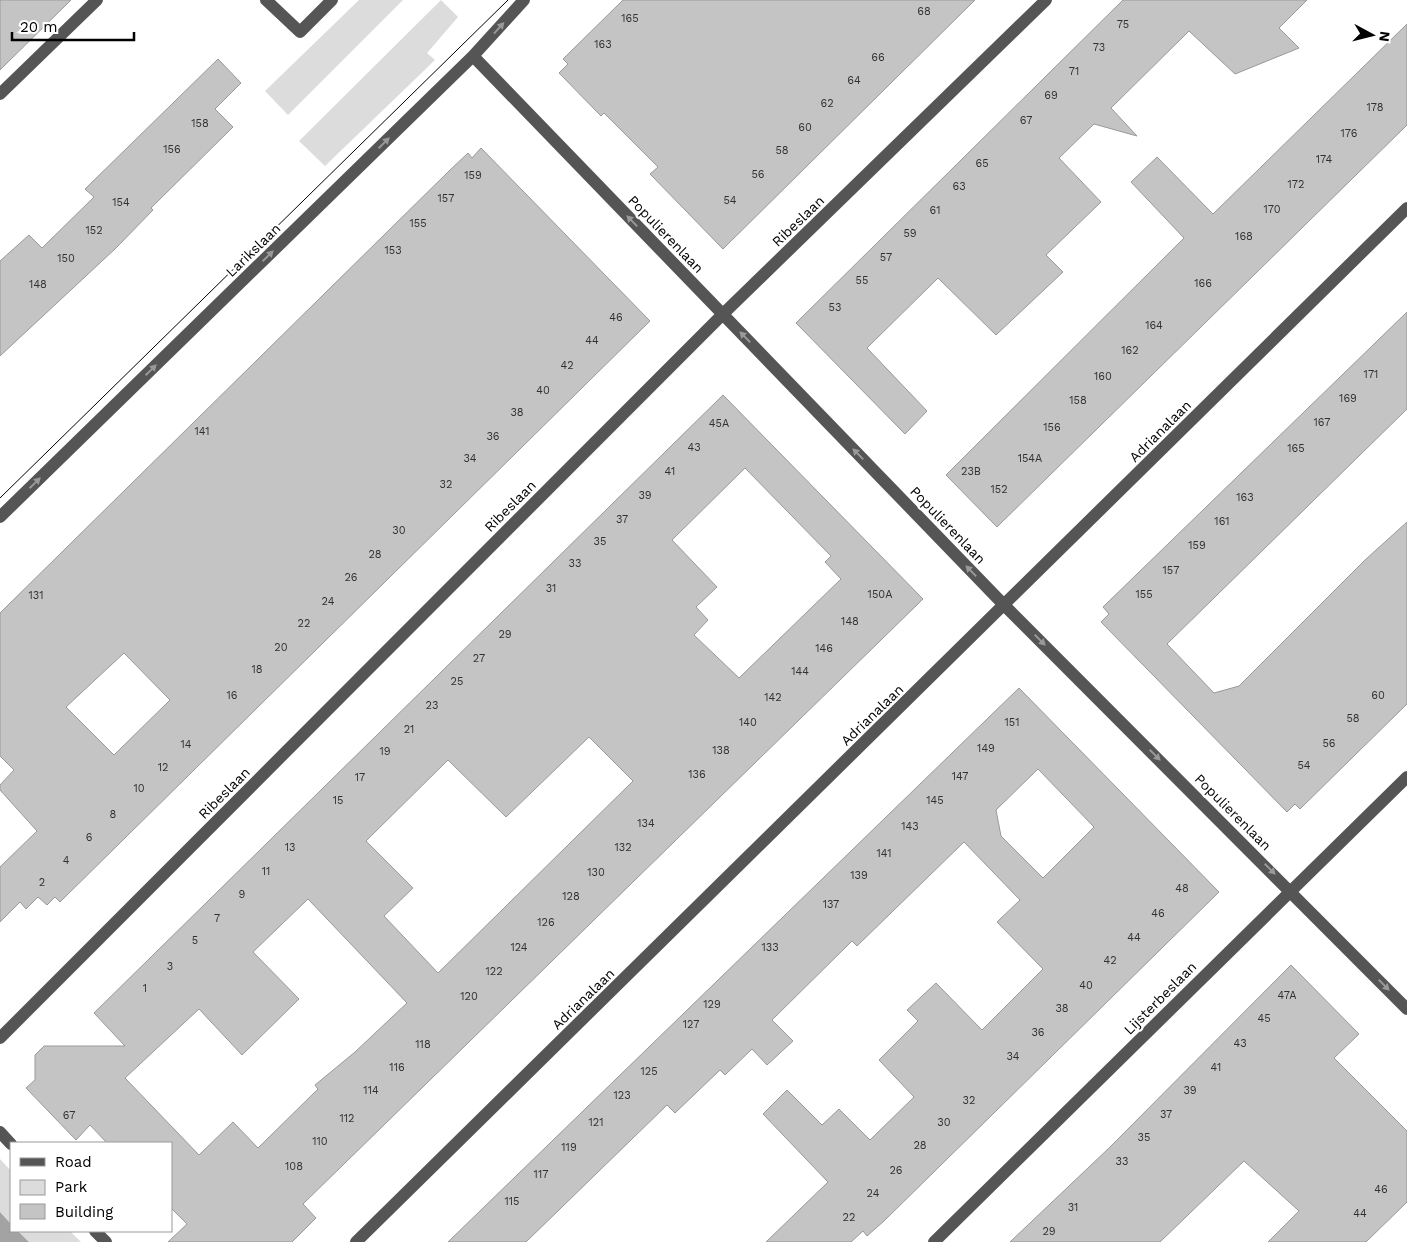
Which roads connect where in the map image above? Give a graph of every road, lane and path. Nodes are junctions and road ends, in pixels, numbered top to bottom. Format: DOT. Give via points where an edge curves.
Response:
graph roads {
  1 [pos="97,0"];
  2 [pos="266,0"];
  3 [pos="332,0"];
  4 [pos="524,0"];
  5 [pos="1046,0"];
  6 [pos="474,56"];
  7 [pos="0,94"];
  8 [pos="1407,208"];
  9 [pos="722,314"];
  10 [pos="0,517"];
  11 [pos="1005,606"];
  12 [pos="1407,777"];
  13 [pos="1291,890"];
  14 [pos="1407,1008"];
  15 [pos="0,1038"];
  16 [pos="0,1132"];
  17 [pos="10,1143"];
  18 [pos="96,1232"];
  19 [pos="106,1242"];
  20 [pos="356,1242"];
  21 [pos="934,1242"];
  1 -- 7 [label="street"];
  2 -- 3 [label="street" via="300,32"];
  6 -- 4 [label="street, Larikslaan, one-way"];
  5 -- 9 [label="street, Ribeslaan"];
  9 -- 6 [label="street, Populierenlaan, one-way"];
  10 -- 6 [label="street, Larikslaan, one-way"];
  8 -- 11 [label="street, Adrianalaan"];
  11 -- 9 [label="street, Populierenlaan, one-way"];
  9 -- 15 [label="street, Ribeslaan"];
  11 -- 13 [label="street, Populierenlaan, one-way"];
  11 -- 20 [label="street, Adrianalaan"];
  12 -- 13 [label="street, Lijsterbeslaan"];
  13 -- 14 [label="street, Populierenlaan, one-way"];
  13 -- 21 [label="street, Lijsterbeslaan"];
  16 -- 17 [label="street"];
  18 -- 19 [label="street"];
}
